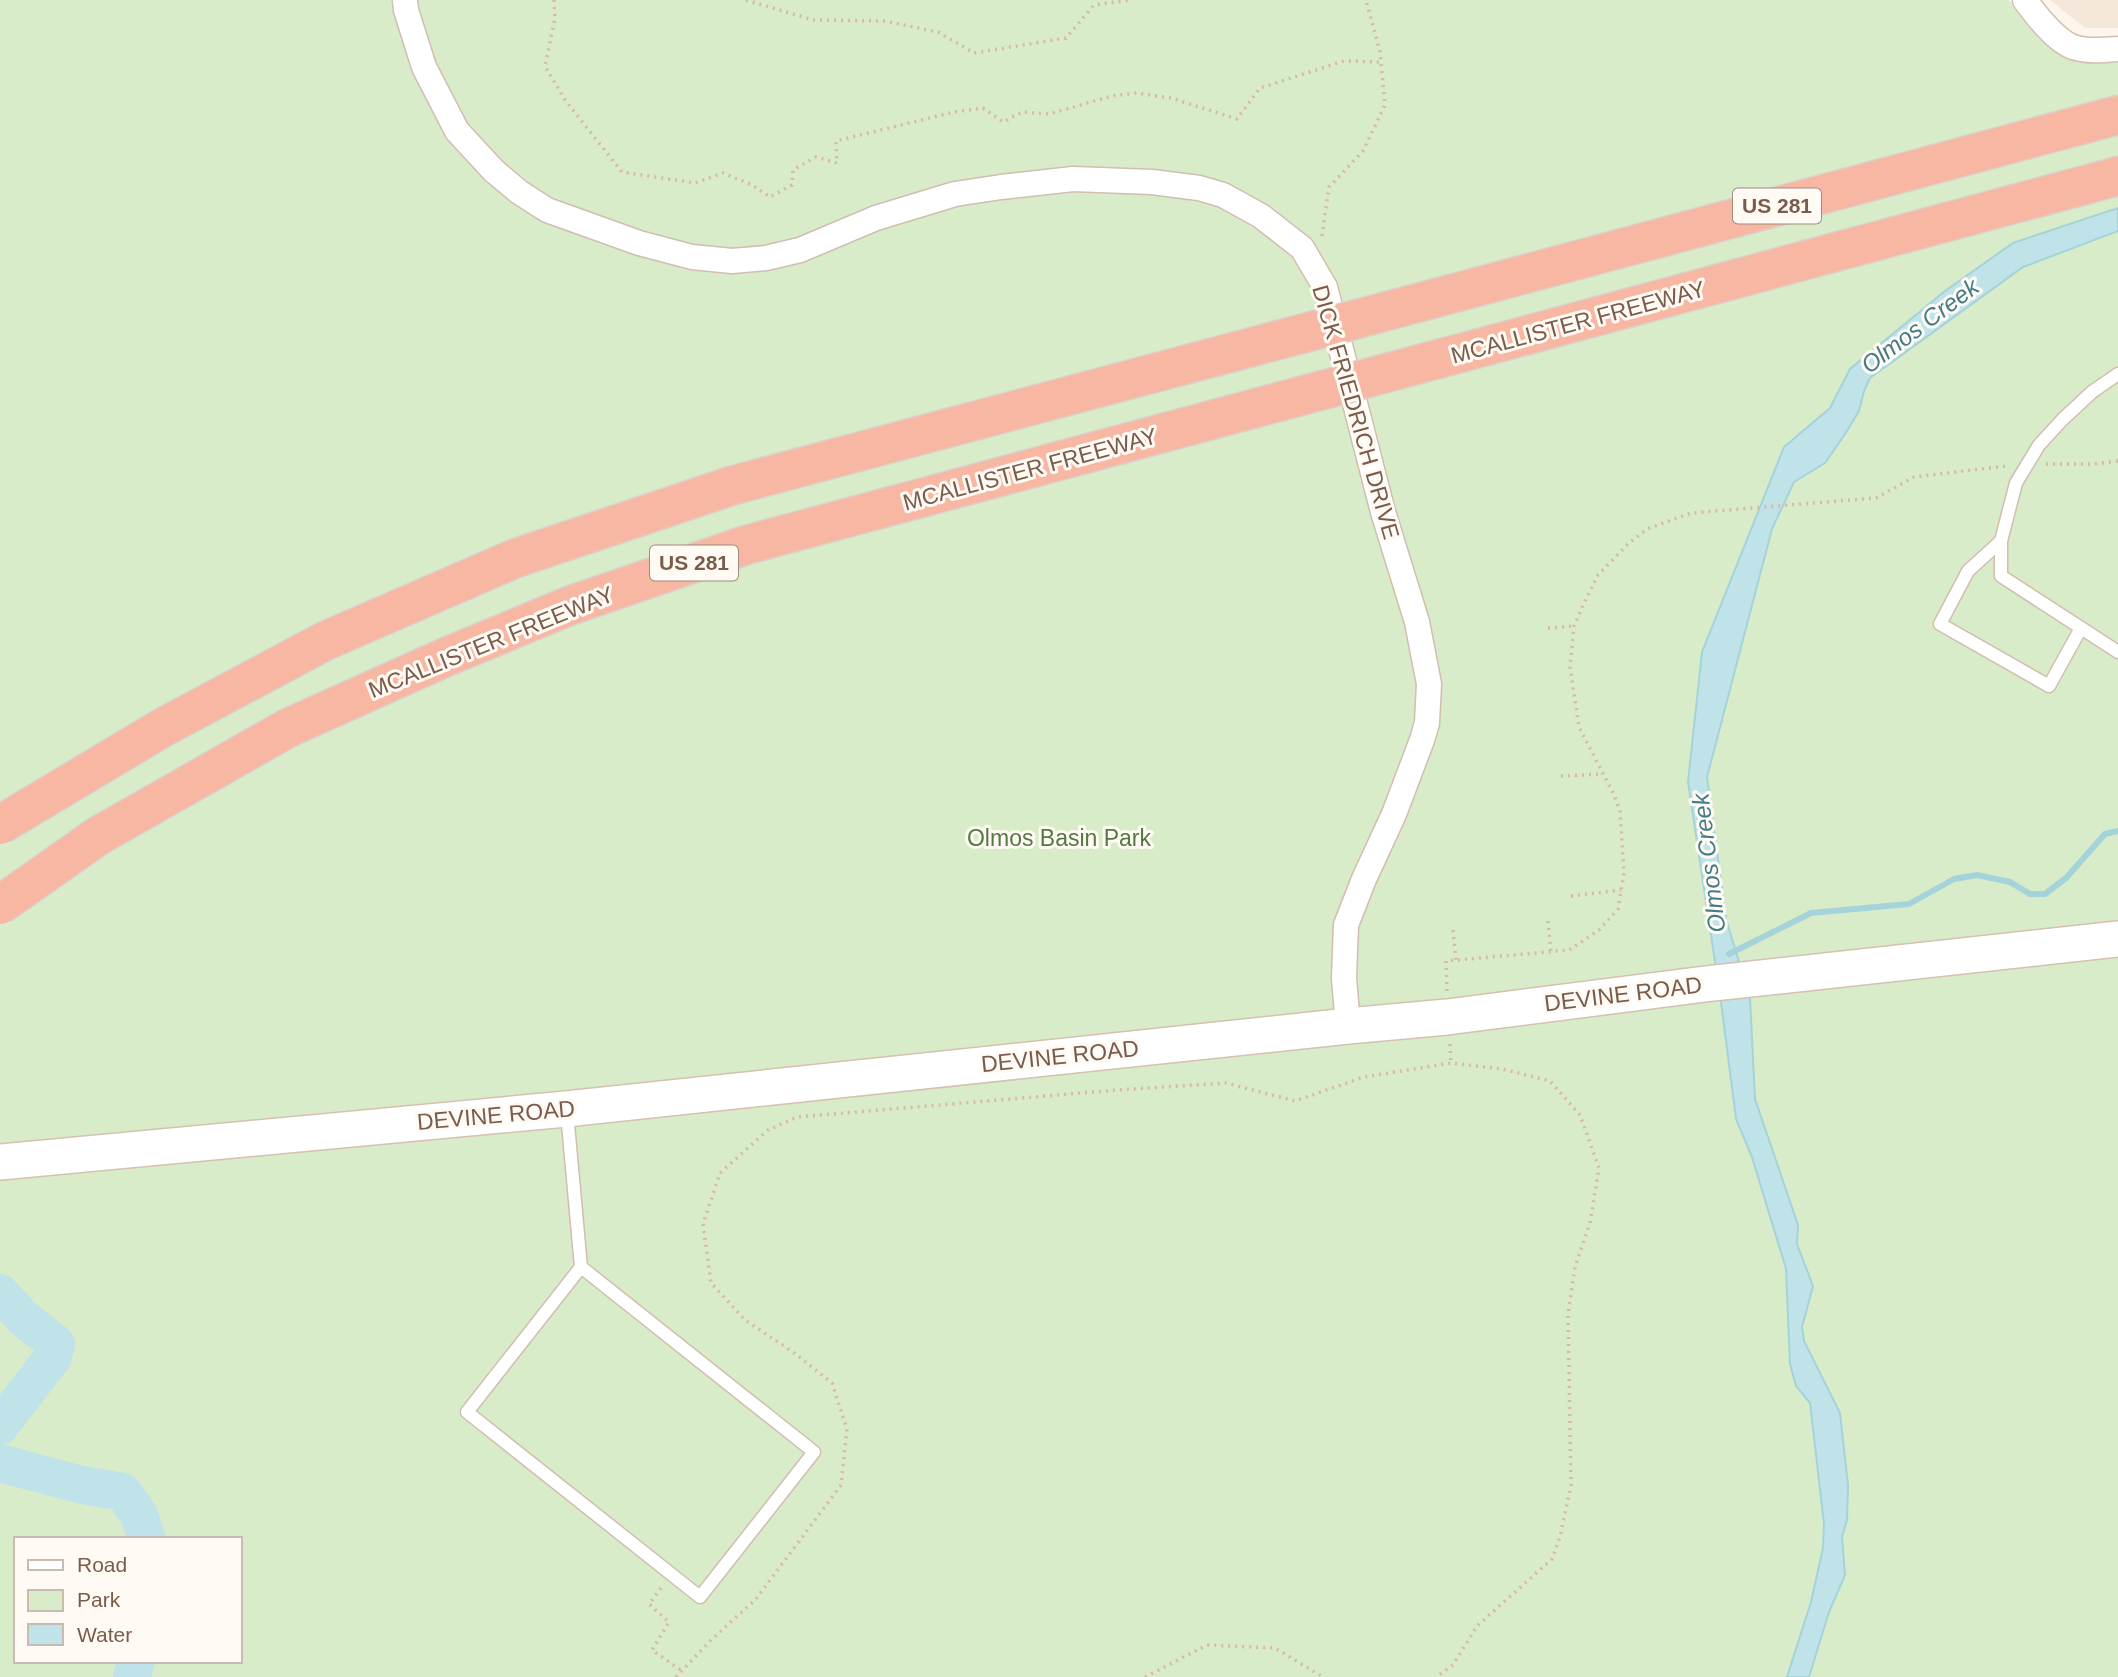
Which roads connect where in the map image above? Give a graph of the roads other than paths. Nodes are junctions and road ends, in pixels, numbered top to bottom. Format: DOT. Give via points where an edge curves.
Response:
graph roads {
  1 [pos="405,0"];
  2 [pos="2025,0"];
  3 [pos="2118,49"];
  4 [pos="2118,115"];
  5 [pos="2118,176"];
  6 [pos="2118,374"];
  7 [pos="2001,541"];
  8 [pos="2081,628"];
  9 [pos="2118,652"];
  10 [pos="0,825"];
  11 [pos="0,905"];
  12 [pos="2118,939"];
  13 [pos="1348,1026"];
  14 [pos="566,1109"];
  15 [pos="0,1162"];
  16 [pos="581,1267"];
  1 -- 13 [label="street, DICK FRIEDRICH DRIVE" via="424,67 470,147 519,192 547,210 639,243 692,257 766,258 955,194 1073,179 1152,182 1223,195 1261,216 1302,248 1325,287 1383,512 1417,622 1429,684 1422,740 1346,925"];
  2 -- 3 [label="street" via="2042,23 2072,47"];
  4 -- 10 [label="highway, US 281, bridge" via="734,485 516,558 325,641 162,727"];
  5 -- 11 [label="highway, MCALLISTER FREEWAY / US 281, bridge" via="746,545 569,606 288,728 98,836"];
  6 -- 7 [label="lane" via="2092,392 2039,445 2016,483"];
  7 -- 8 [label="lane" via="2001,576"];
  7 -- 8 [label="lane" via="1968,571 1940,624 2049,686"];
  8 -- 9 [label="lane"];
  12 -- 13 [label="street, DEVINE ROAD"];
  13 -- 14 [label="street, DEVINE ROAD"];
  14 -- 15 [label="street, DEVINE ROAD"];
  14 -- 16 [label="lane"];
  16 -- 16 [label="lane" via="467,1412 700,1597 814,1452"];
}
